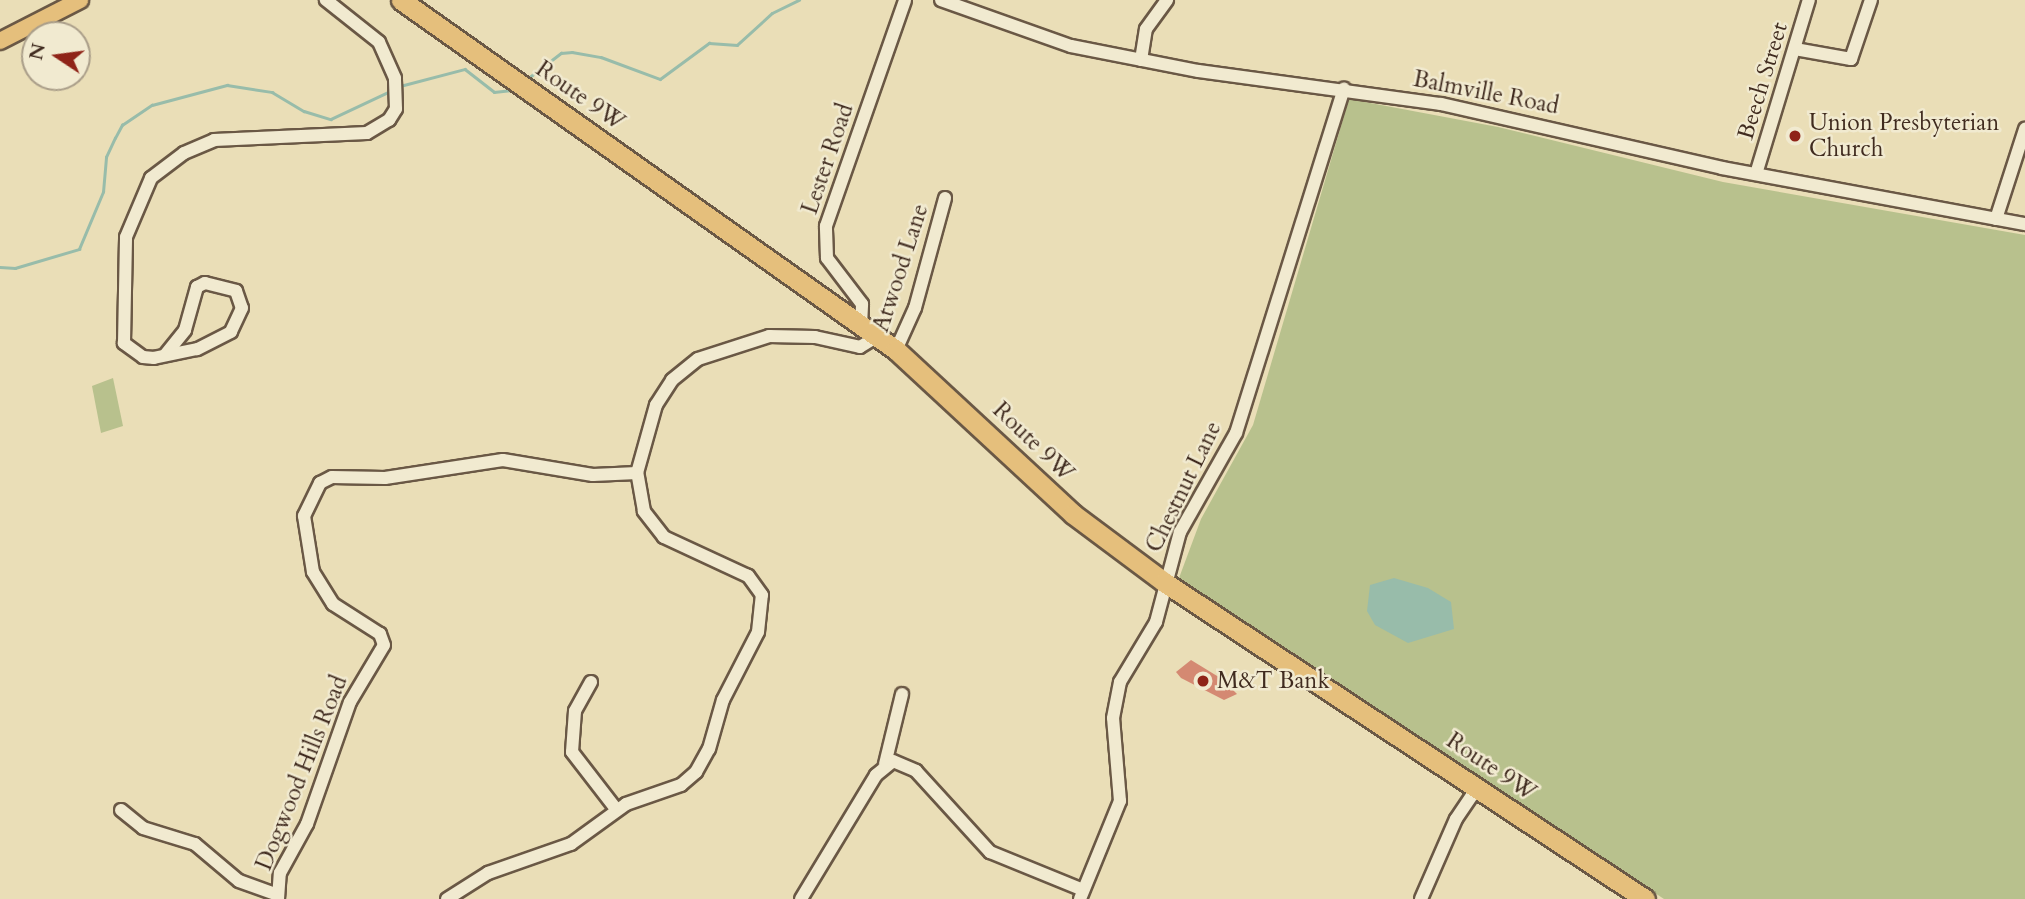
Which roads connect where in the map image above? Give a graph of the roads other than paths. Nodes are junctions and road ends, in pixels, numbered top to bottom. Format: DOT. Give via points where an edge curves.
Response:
graph roads {
  1 [pos="80,0"];
  2 [pos="326,0"];
  3 [pos="401,0"];
  4 [pos="905,0"];
  5 [pos="941,0"];
  6 [pos="1167,0"];
  7 [pos="1809,0"];
  8 [pos="1871,0"];
  9 [pos="0,41"];
  10 [pos="1795,49"];
  11 [pos="1140,60"];
  12 [pos="1344,89"];
  13 [pos="2025,129"];
  14 [pos="1756,174"];
  15 [pos="945,198"];
  16 [pos="1996,219"];
  17 [pos="2025,224"];
  18 [pos="869,331"];
  19 [pos="895,350"];
  20 [pos="164,355"];
  21 [pos="637,473"];
  22 [pos="1164,582"];
  23 [pos="592,682"];
  24 [pos="902,694"];
  25 [pos="885,764"];
  26 [pos="1478,788"];
  27 [pos="616,809"];
  28 [pos="121,810"];
  29 [pos="1081,895"];
  30 [pos="278,897"];
  31 [pos="1639,897"];
  32 [pos="447,899"];
  33 [pos="801,899"];
  34 [pos="1421,899"];
  1 -- 9 [label="main road"];
  2 -- 20 [label="street" via="379,42 395,78 396,109 389,120 367,133 266,133 214,140 184,153 151,178 126,237 121,332 124,342 143,357"];
  3 -- 18 [label="highway, Route 9W"];
  4 -- 18 [label="street, Lester Road" via="826,226 827,258 862,304"];
  5 -- 11 [label="street, Balmville Road" via="1024,34"];
  6 -- 11 [label="street" via="1146,29"];
  7 -- 10 [label="street, Beech Street"];
  8 -- 10 [label="street" via="1851,60"];
  10 -- 14 [label="street, Beech Street"];
  11 -- 12 [label="street, Balmville Road"];
  12 -- 14 [label="street, Balmville Road" via="1509,117"];
  12 -- 22 [label="street, Chestnut Lane" via="1236,433 1181,532"];
  13 -- 16 [label="street"];
  14 -- 16 [label="street, Balmville Road"];
  15 -- 19 [label="street, Atwood Lane" via="915,308"];
  16 -- 17 [label="street, Balmville Road"];
  18 -- 19 [label="highway, Route 9W"];
  18 -- 21 [label="street" via="860,347 815,337 769,336 698,359 672,380 656,405"];
  19 -- 22 [label="highway, Route 9W" via="1073,514"];
  20 -- 20 [label="street" via="185,330 197,287 217,285 241,296 231,332 197,349"];
  21 -- 27 [label="street" via="652,525 691,553 748,576 758,584 763,606 758,632 726,693 701,766 681,785"];
  21 -- 30 [label="street, Dogwood Hills Road" via="593,475 541,463 476,461 385,478 332,477 312,491 305,533 318,583 333,604 380,634 384,645 355,690 307,824 281,873"];
  22 -- 26 [label="highway, Route 9W"];
  22 -- 29 [label="street, Chestnut Lane" via="1156,622 1114,701 1120,801"];
  23 -- 27 [label="street" via="575,711 572,752"];
  24 -- 25 [label="street"];
  25 -- 29 [label="street" via="893,761 916,771 990,852"];
  25 -- 33 [label="street"];
  26 -- 31 [label="highway, Route 9W"];
  26 -- 34 [label="street" via="1455,820"];
  27 -- 32 [label="street" via="571,844 488,873"];
  28 -- 30 [label="street" via="143,828 195,844 239,881"];
}
